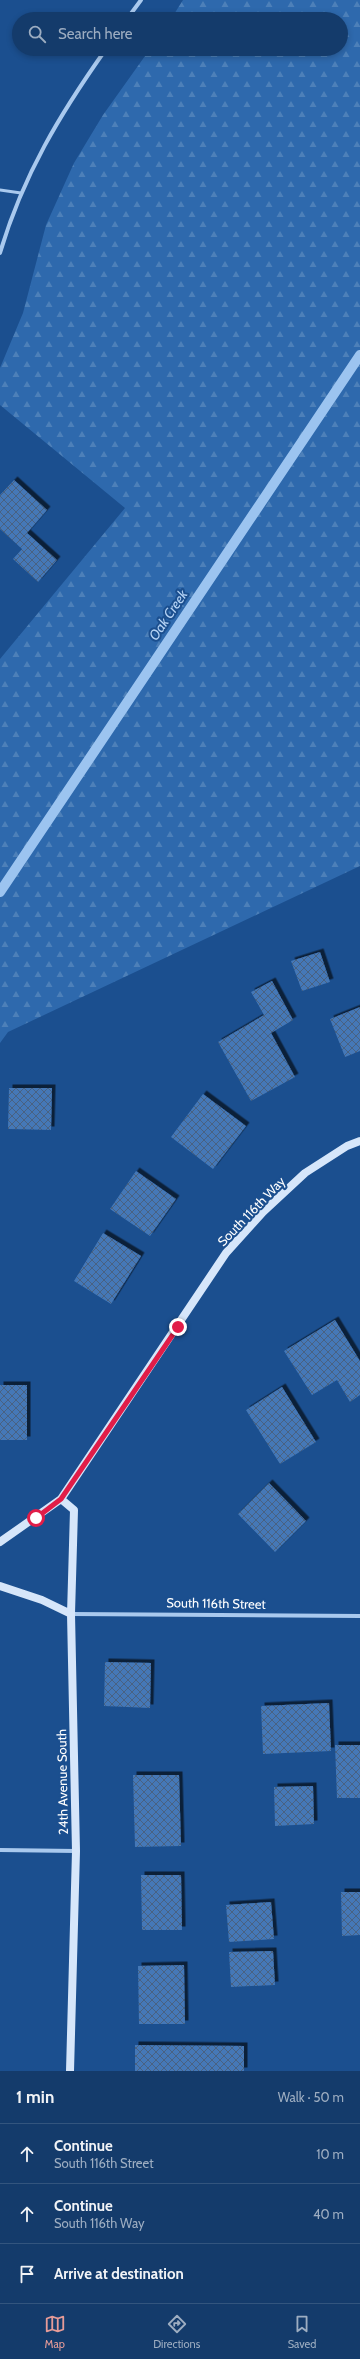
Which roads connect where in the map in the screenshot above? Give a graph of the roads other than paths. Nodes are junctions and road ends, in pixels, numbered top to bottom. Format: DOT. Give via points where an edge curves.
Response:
graph roads {
  1 [pos="141,0"];
  2 [pos="133,12"];
  3 [pos="101,56"];
  4 [pos="0,190"];
  5 [pos="21,193"];
  6 [pos="0,252"];
  7 [pos="360,1141"];
  8 [pos="61,1499"];
  9 [pos="0,1542"];
  10 [pos="0,1586"];
  11 [pos="71,1614"];
  12 [pos="360,1616"];
  13 [pos="0,1850"];
  14 [pos="76,1851"];
  15 [pos="70,2071"];
  1 -- 2 [label="street"];
  3 -- 5 [label="street" via="74,94 43,147"];
  4 -- 5 [label="lane"];
  5 -- 6 [label="street" via="12,212"];
  7 -- 8 [label="street, South 116th Way" via="347,1146 305,1174 263,1212 226,1253"];
  8 -- 9 [label="street"];
  8 -- 11 [label="street, 24th Avenue South" via="74,1510"];
  10 -- 11 [label="street" via="42,1600"];
  11 -- 12 [label="street, South 116th Street"];
  11 -- 14 [label="street, 24th Avenue South"];
  13 -- 14 [label="street"];
  14 -- 15 [label="street, 24th Avenue South"];
}
